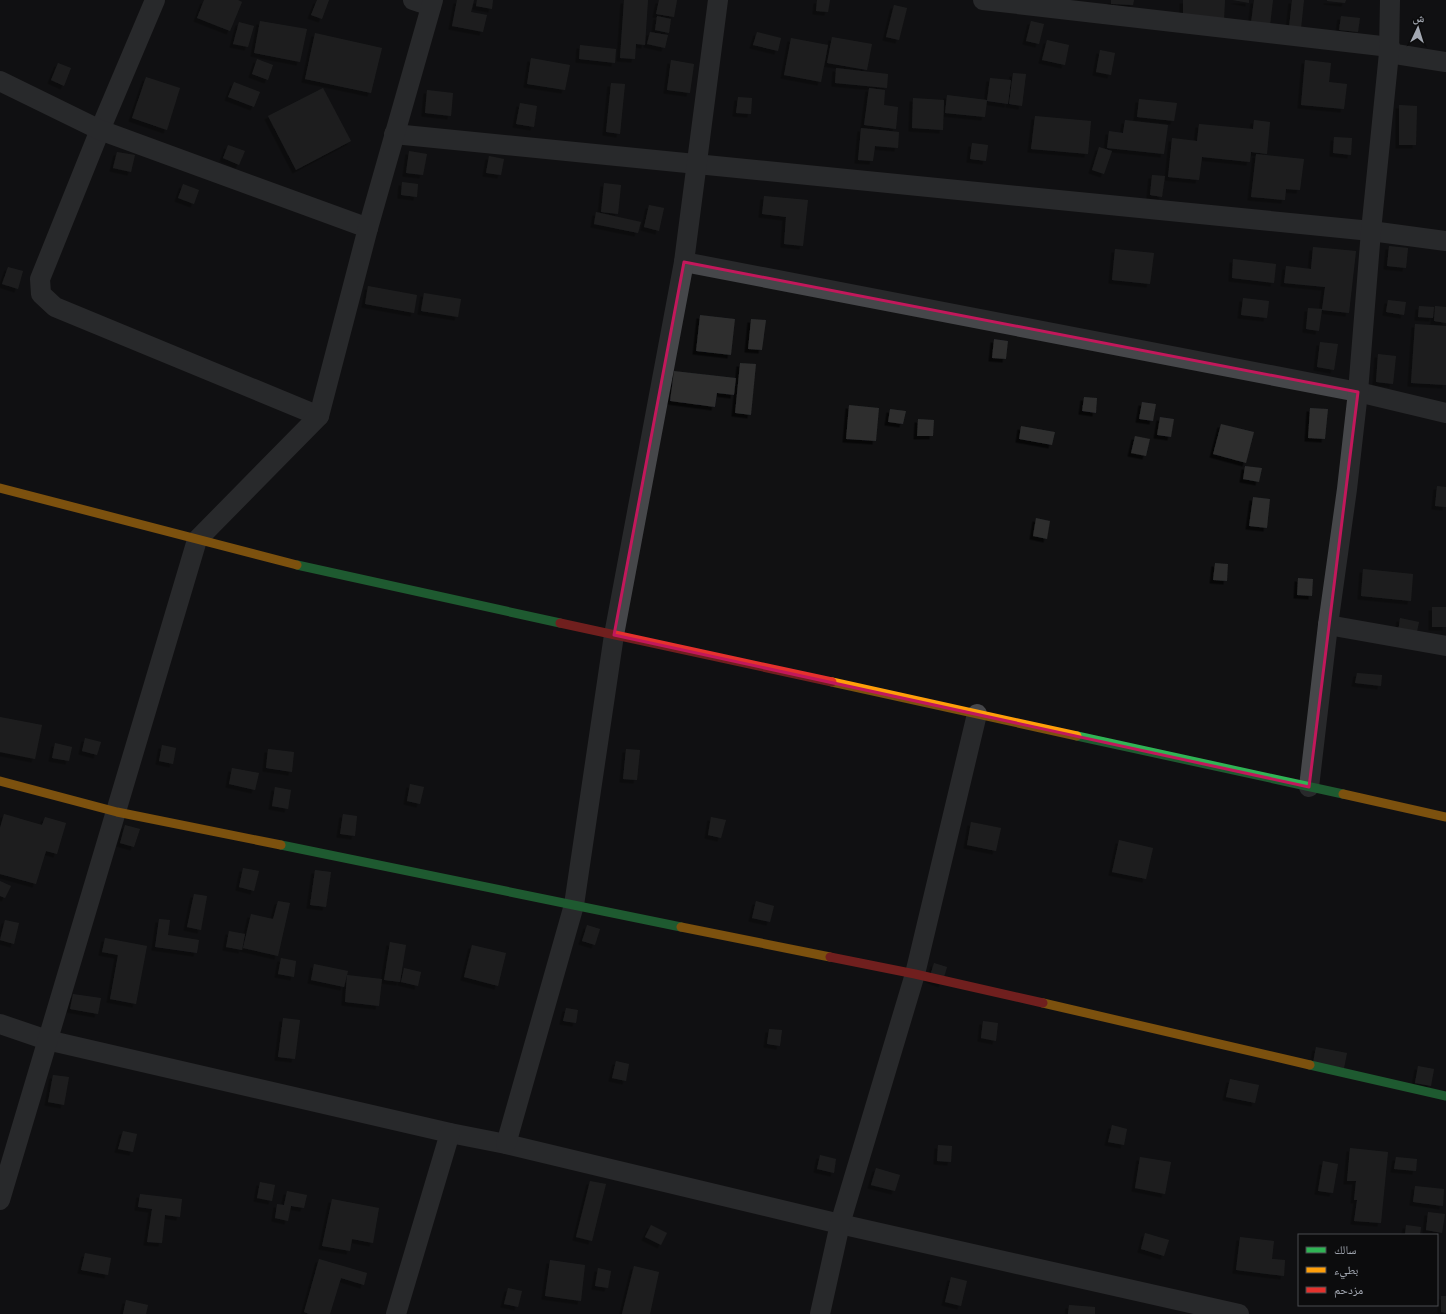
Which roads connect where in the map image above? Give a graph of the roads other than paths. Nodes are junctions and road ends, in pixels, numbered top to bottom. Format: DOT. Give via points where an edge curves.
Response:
graph roads {
  1 [pos="155,0"];
  2 [pos="718,0"];
  3 [pos="984,0"];
  4 [pos="1390,0"];
  5 [pos="426,2"];
  6 [pos="1390,50"];
  7 [pos="1446,62"];
  8 [pos="0,81"];
  9 [pos="100,130"];
  10 [pos="394,134"];
  11 [pos="697,164"];
  12 [pos="368,228"];
  13 [pos="1371,231"];
  14 [pos="1446,241"];
  15 [pos="684,262"];
  16 [pos="1358,392"];
  17 [pos="1446,413"];
  18 [pos="318,416"];
  19 [pos="0,488"];
  20 [pos="197,540"];
  21 [pos="1328,625"];
  22 [pos="614,635"];
  23 [pos="1446,646"];
  24 [pos="977,714"];
  25 [pos="0,781"];
  26 [pos="1309,787"];
  27 [pos="117,812"];
  28 [pos="1446,817"];
  29 [pos="574,905"];
  30 [pos="915,974"];
  31 [pos="0,1024"];
  32 [pos="47,1040"];
  33 [pos="1446,1096"];
  34 [pos="450,1132"];
  35 [pos="506,1144"];
  36 [pos="0,1200"];
  37 [pos="840,1224"];
  38 [pos="396,1314"];
  39 [pos="820,1314"];
  40 [pos="1239,1314"];
  1 -- 9 [label="street"];
  2 -- 11 [label="street"];
  3 -- 6 [label="street"];
  4 -- 6 [label="street"];
  5 -- 10 [label="street"];
  6 -- 7 [label="street"];
  6 -- 13 [label="street"];
  8 -- 9 [label="street"];
  9 -- 12 [label="street"];
  9 -- 18 [label="street" via="40,278 40,294 55,307"];
  10 -- 11 [label="street"];
  10 -- 12 [label="street"];
  11 -- 13 [label="street"];
  11 -- 15 [label="street"];
  12 -- 18 [label="street"];
  13 -- 14 [label="street"];
  13 -- 16 [label="street"];
  15 -- 16 [label="street"];
  15 -- 22 [label="street"];
  16 -- 17 [label="street"];
  16 -- 21 [label="street"];
  18 -- 20 [label="street"];
  19 -- 20 [label="street"];
  20 -- 22 [label="street" via="274,560"];
  20 -- 27 [label="street"];
  21 -- 23 [label="street"];
  21 -- 26 [label="street"];
  22 -- 24 [label="street"];
  22 -- 29 [label="street"];
  24 -- 26 [label="street"];
  24 -- 30 [label="street"];
  25 -- 27 [label="street"];
  26 -- 28 [label="street"];
  27 -- 29 [label="street"];
  27 -- 32 [label="street"];
  29 -- 30 [label="street"];
  29 -- 35 [label="street"];
  30 -- 33 [label="street"];
  30 -- 37 [label="street"];
  31 -- 32 [label="street"];
  32 -- 34 [label="street"];
  32 -- 36 [label="street"];
  34 -- 35 [label="street"];
  34 -- 38 [label="street"];
  35 -- 37 [label="street"];
  37 -- 39 [label="street"];
  37 -- 40 [label="street"];
}
